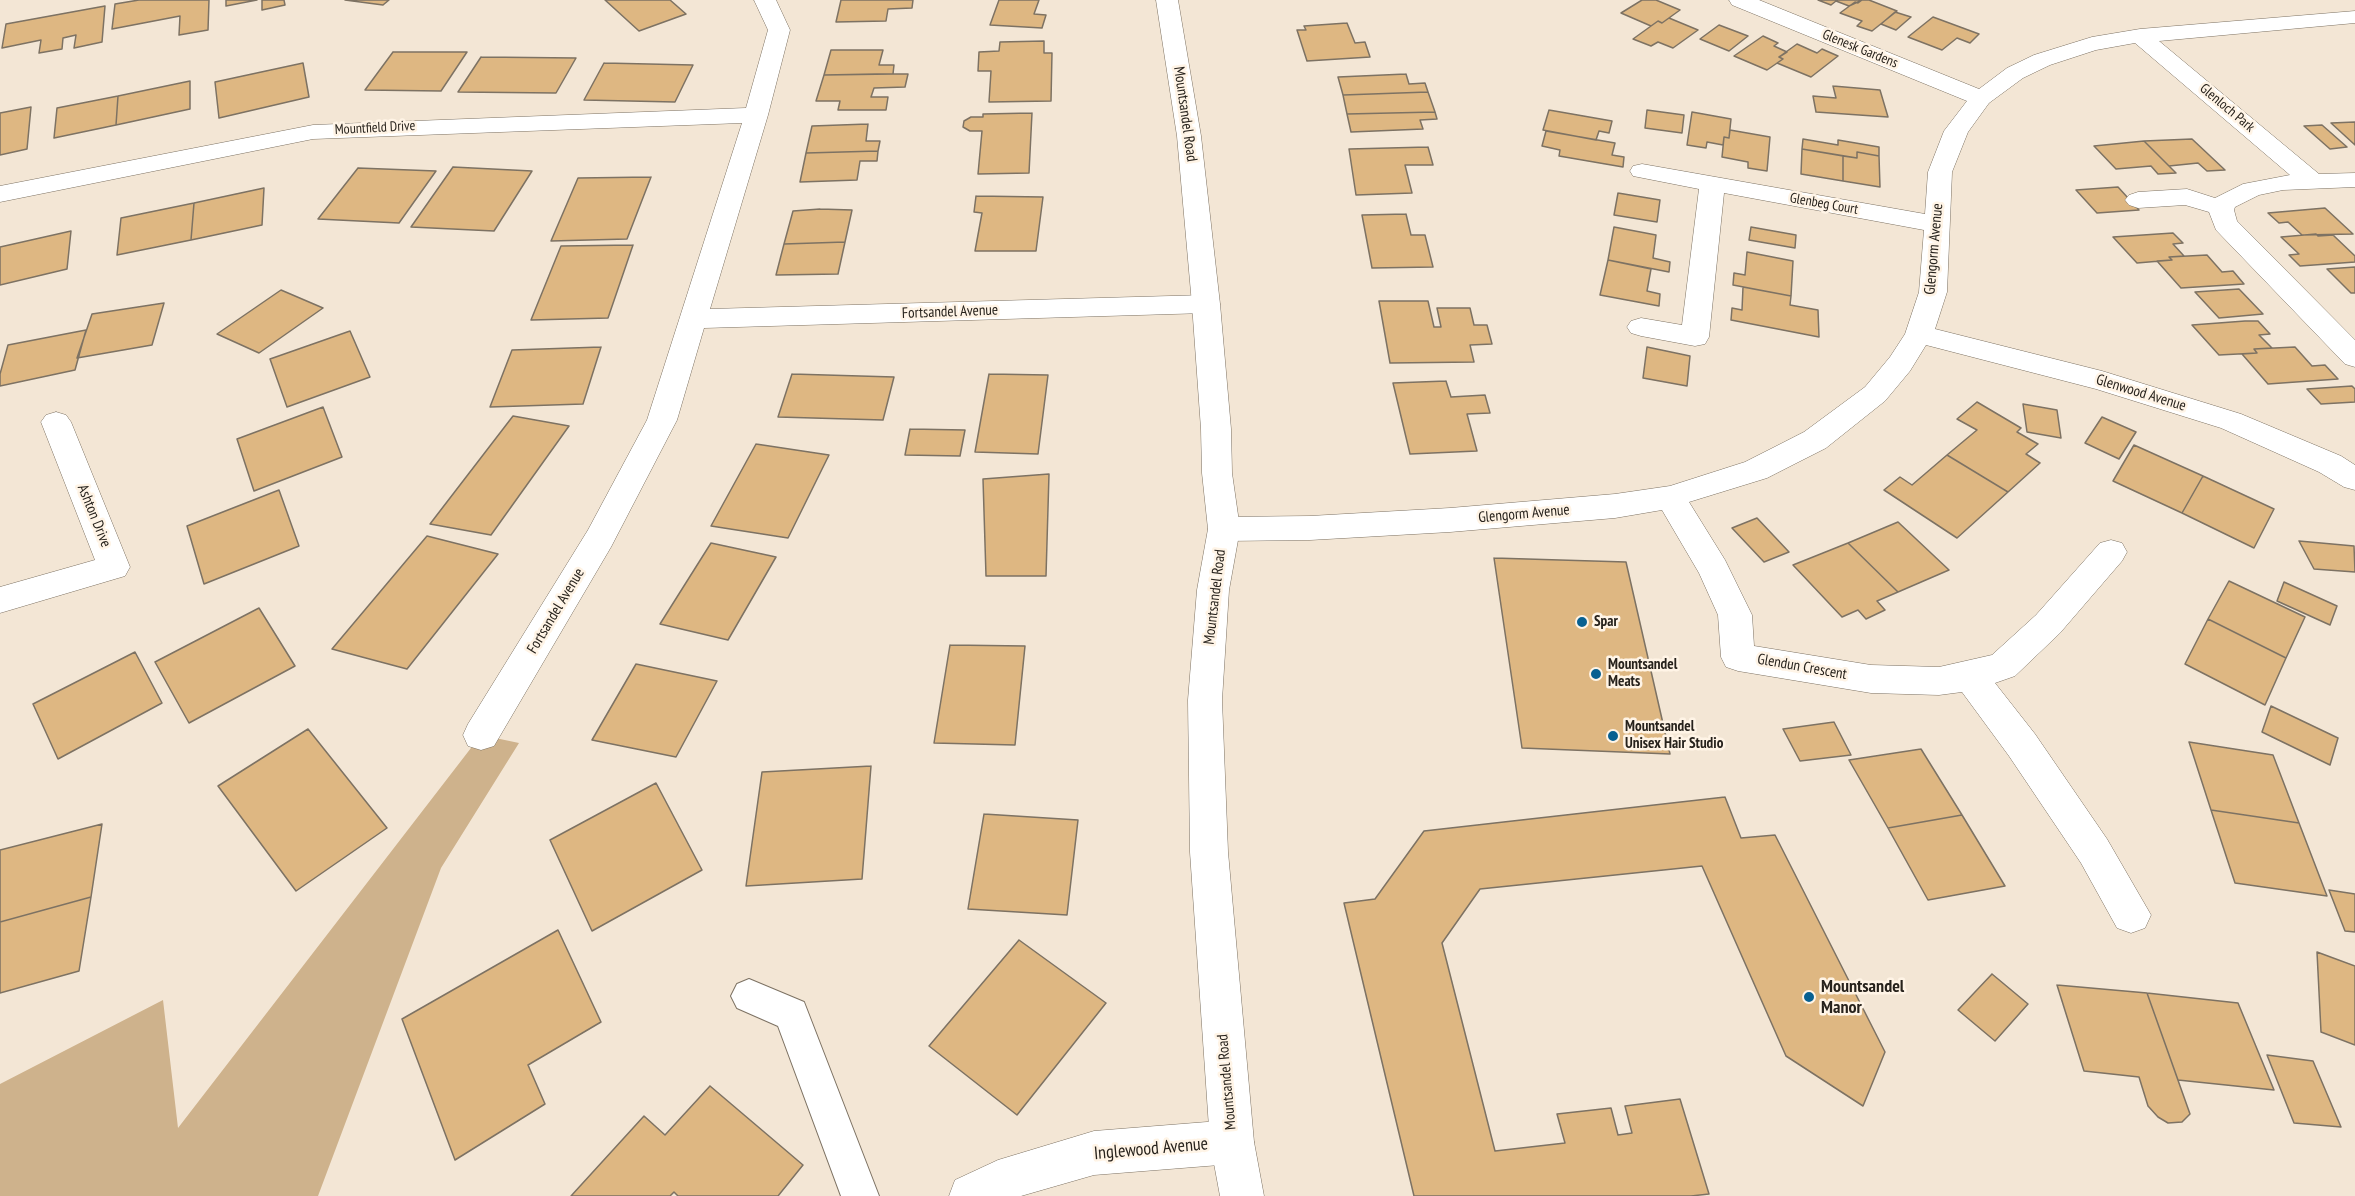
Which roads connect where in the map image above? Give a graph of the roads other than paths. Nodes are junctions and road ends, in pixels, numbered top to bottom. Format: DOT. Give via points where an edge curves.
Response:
graph roads {
  1 [pos="765,0"];
  2 [pos="1167,0"];
  3 [pos="1740,0"];
  4 [pos="2355,17"];
  5 [pos="2140,36"];
  6 [pos="1981,98"];
  7 [pos="756,115"];
  8 [pos="1642,171"];
  9 [pos="2355,180"];
  10 [pos="2313,182"];
  11 [pos="1712,184"];
  12 [pos="0,194"];
  13 [pos="2138,200"];
  14 [pos="2222,208"];
  15 [pos="1936,224"];
  16 [pos="1206,304"];
  17 [pos="694,319"];
  18 [pos="1641,327"];
  19 [pos="1918,334"];
  20 [pos="2355,357"];
  21 [pos="56,422"];
  22 [pos="2355,479"];
  23 [pos="1670,497"];
  24 [pos="1224,529"];
  25 [pos="2111,552"];
  26 [pos="0,600"];
  27 [pos="1970,676"];
  28 [pos="481,735"];
  29 [pos="2131,915"];
  30 [pos="749,996"];
  31 [pos="1232,1142"];
  32 [pos="860,1196"];
  33 [pos="971,1196"];
  34 [pos="1242,1196"];
  1 -- 7 [label="street, Fortsandel Avenue" via="778,30"];
  2 -- 16 [label="street, Mountsandel Road" via="1190,136"];
  3 -- 6 [label="street, Glenesk Gardens"];
  4 -- 5 [label="street, Glengorm Avenue"];
  5 -- 6 [label="street, Glengorm Avenue" via="2092,44 2042,60 2015,73"];
  5 -- 10 [label="street, Glenloch Park"];
  6 -- 15 [label="street, Glengorm Avenue" via="1956,131 1940,172"];
  7 -- 12 [label="street, Mountfield Drive" via="313,132"];
  7 -- 17 [label="street, Fortsandel Avenue"];
  8 -- 11 [label="street, Glenbeg Court"];
  9 -- 10 [label="street"];
  10 -- 14 [label="street" via="2252,189 2225,202"];
  11 -- 15 [label="street, Glenbeg Court"];
  11 -- 18 [label="street" via="1695,337"];
  13 -- 14 [label="street" via="2187,197"];
  14 -- 20 [label="street" via="2225,224"];
  15 -- 19 [label="street, Glengorm Avenue" via="1933,292"];
  16 -- 17 [label="street, Fortsandel Avenue"];
  16 -- 24 [label="street, Mountsandel Road" via="1216,473"];
  17 -- 28 [label="street, Fortsandel Avenue" via="662,420 600,538"];
  19 -- 22 [label="street, Glenwood Avenue" via="2102,381 2231,421"];
  19 -- 23 [label="street, Glengorm Avenue" via="1875,394 1815,440 1756,470"];
  21 -- 26 [label="street, Ashton Drive" via="114,567"];
  23 -- 24 [label="street, Glengorm Avenue" via="1615,506 1450,520"];
  23 -- 27 [label="street, Glendun Crescent" via="1714,569 1735,615 1738,657 1871,679 1939,681"];
  24 -- 31 [label="street, Mountsandel Road" via="1213,590 1205,700 1209,852"];
  25 -- 27 [label="street, Glendun Crescent" via="2048,624 2003,666"];
  27 -- 29 [label="street" via="2094,851"];
  30 -- 32 [label="lane" via="791,1014"];
  31 -- 33 [label="street, Inglewood Avenue" via="1094,1153 1014,1176"];
  31 -- 34 [label="street, Mountsandel Road"];
}
